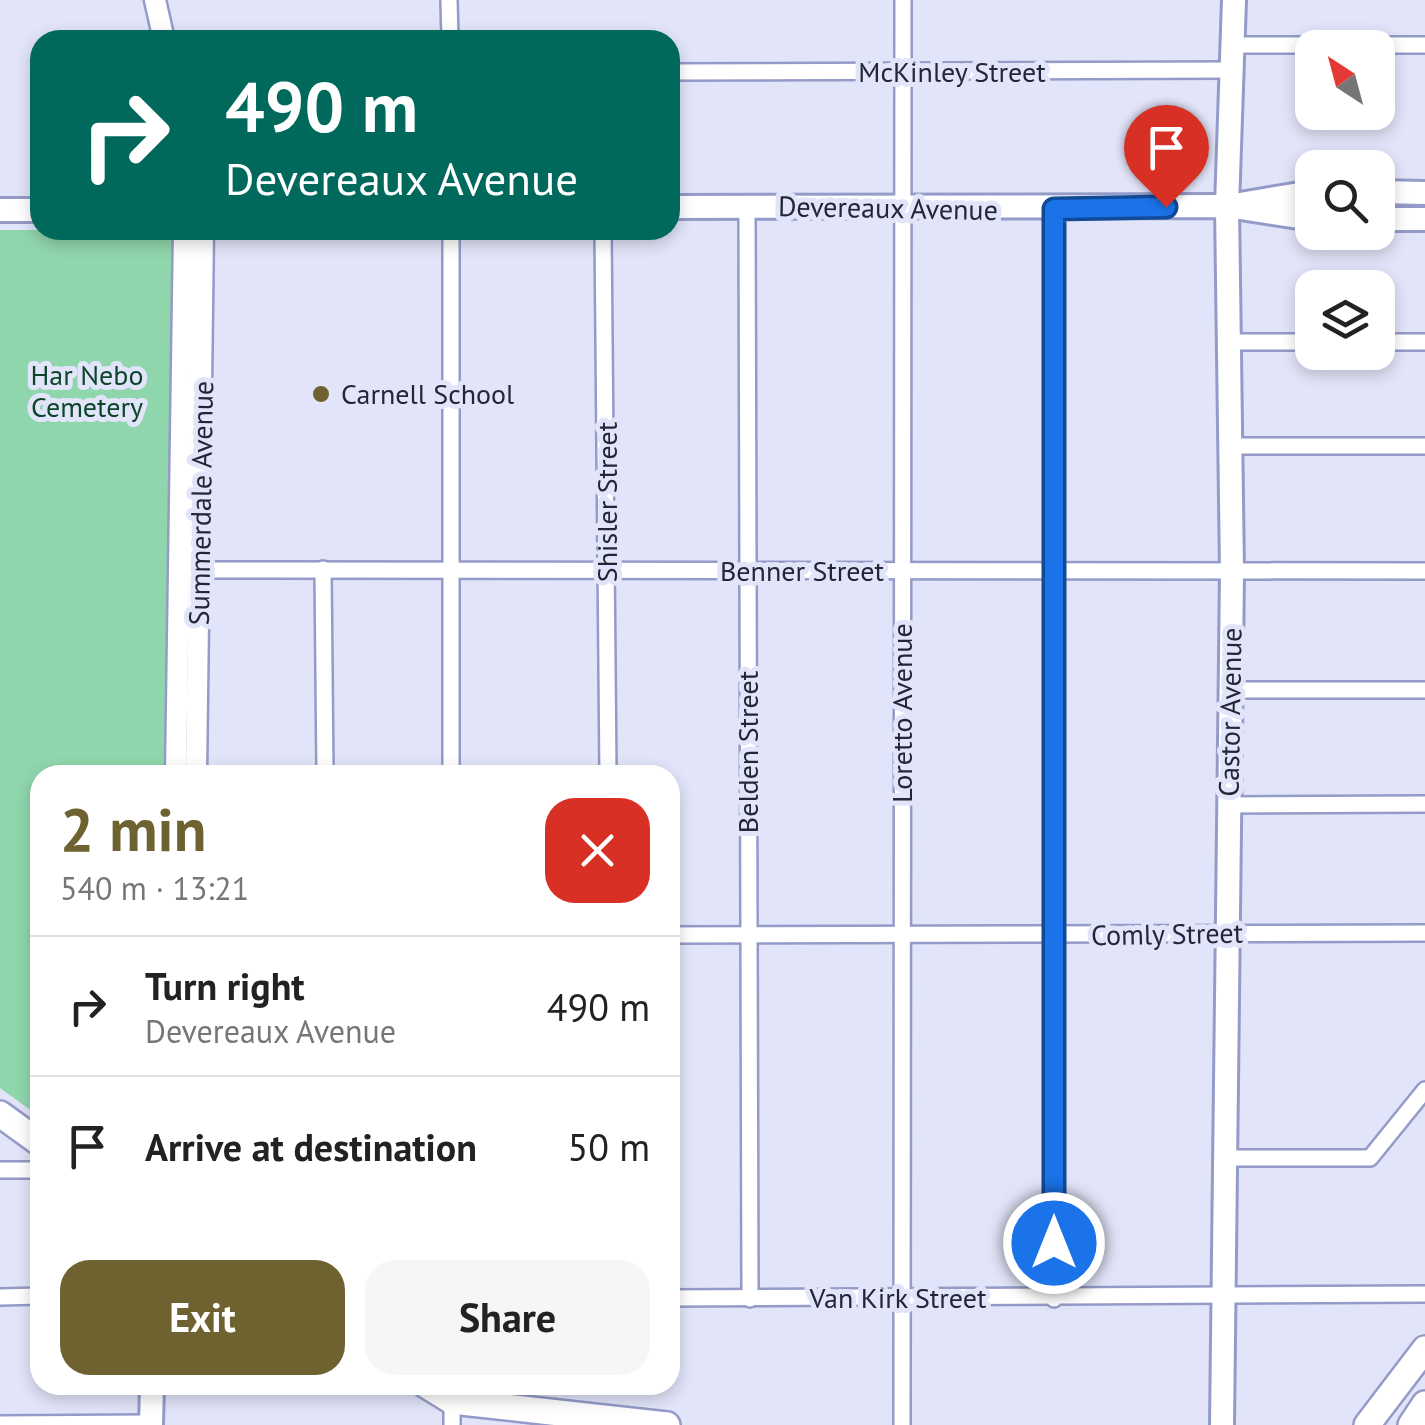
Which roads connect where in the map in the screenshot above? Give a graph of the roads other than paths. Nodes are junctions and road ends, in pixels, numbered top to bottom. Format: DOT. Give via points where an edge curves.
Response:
graph roads {
  1 [pos="155,0"];
  2 [pos="450,0"];
  3 [pos="903,0"];
  4 [pos="1234,0"];
  5 [pos="162,30"];
  6 [pos="450,30"];
  7 [pos="1425,45"];
  8 [pos="1234,46"];
  9 [pos="1233,70"];
  10 [pos="680,72"];
  11 [pos="904,73"];
  12 [pos="1395,192"];
  13 [pos="1425,192"];
  14 [pos="1295,195"];
  15 [pos="747,206"];
  16 [pos="901,206"];
  17 [pos="1227,206"];
  18 [pos="680,207"];
  19 [pos="1054,209"];
  20 [pos="0,210"];
  21 [pos="30,210"];
  22 [pos="1295,216"];
  23 [pos="1395,219"];
  24 [pos="1425,219"];
  25 [pos="184,240"];
  26 [pos="203,240"];
  27 [pos="451,240"];
  28 [pos="604,240"];
  29 [pos="1230,342"];
  30 [pos="1295,342"];
  31 [pos="1395,342"];
  32 [pos="1425,342"];
  33 [pos="1229,446"];
  34 [pos="1425,446"];
  35 [pos="323,569"];
  36 [pos="189,570"];
  37 [pos="450,570"];
  38 [pos="607,570"];
  39 [pos="1425,571"];
  40 [pos="747,572"];
  41 [pos="902,572"];
  42 [pos="1056,572"];
  43 [pos="1232,572"];
  44 [pos="1230,690"];
  45 [pos="1425,690"];
  46 [pos="177,765"];
  47 [pos="196,765"];
  48 [pos="324,765"];
  49 [pos="451,765"];
  50 [pos="608,765"];
  51 [pos="1228,804"];
  52 [pos="1425,804"];
  53 [pos="750,933"];
  54 [pos="1227,933"];
  55 [pos="1425,933"];
  56 [pos="680,935"];
  57 [pos="902,935"];
  58 [pos="1054,935"];
  59 [pos="1425,1090"];
  60 [pos="0,1114"];
  61 [pos="30,1136"];
  62 [pos="1224,1158"];
  63 [pos="0,1170"];
  64 [pos="30,1170"];
  65 [pos="905,1294"];
  66 [pos="1425,1294"];
  67 [pos="0,1296"];
  68 [pos="30,1296"];
  69 [pos="1221,1296"];
  70 [pos="680,1298"];
  71 [pos="750,1298"];
  72 [pos="1054,1298"];
  73 [pos="1425,1348"];
  74 [pos="152,1395"];
  75 [pos="452,1404"];
  76 [pos="1425,1404"];
  77 [pos="0,1424"];
  78 [pos="151,1424"];
  79 [pos="667,1425"];
  80 [pos="902,1425"];
  81 [pos="1222,1425"];
  82 [pos="1367,1425"];
  83 [pos="1410,1425"];
  1 -- 5 [label="street"];
  2 -- 6 [label="street"];
  3 -- 11 [label="street, Loretto Avenue"];
  4 -- 8 [label="main road, Castor Avenue"];
  7 -- 8 [label="street"];
  8 -- 9 [label="main road, Castor Avenue"];
  9 -- 11 [label="street, McKinley Street"];
  9 -- 17 [label="main road, Castor Avenue"];
  10 -- 11 [label="street, McKinley Street"];
  11 -- 16 [label="street, Loretto Avenue"];
  12 -- 13 [label="main road"];
  14 -- 17 [label="main road, Devereaux Avenue"];
  15 -- 16 [label="main road, Devereaux Avenue"];
  15 -- 18 [label="main road, Devereaux Avenue"];
  15 -- 40 [label="street, Belden Street"];
  16 -- 19 [label="main road, Devereaux Avenue"];
  16 -- 41 [label="street, Loretto Avenue"];
  17 -- 19 [label="main road, Devereaux Avenue"];
  17 -- 22 [label="main road, Devereaux Avenue"];
  17 -- 29 [label="main road, Castor Avenue"];
  19 -- 42 [label="street"];
  20 -- 21 [label="main road"];
  23 -- 24 [label="main road"];
  25 -- 36 [label="street, Summerdale Avenue"];
  26 -- 36 [label="street, Summerdale Avenue"];
  27 -- 37 [label="street"];
  28 -- 38 [label="street, Shisler Street"];
  29 -- 30 [label="street"];
  29 -- 33 [label="main road, Castor Avenue"];
  31 -- 32 [label="street"];
  33 -- 34 [label="street"];
  33 -- 43 [label="main road, Castor Avenue"];
  35 -- 36 [label="street, Benner Street"];
  35 -- 37 [label="street, Benner Street"];
  35 -- 48 [label="street"];
  36 -- 46 [label="street, Summerdale Avenue"];
  36 -- 47 [label="street, Summerdale Avenue"];
  37 -- 38 [label="street, Benner Street"];
  37 -- 49 [label="street"];
  38 -- 40 [label="street, Benner Street"];
  38 -- 50 [label="street, Shisler Street"];
  39 -- 43 [label="street, Benner Street"];
  40 -- 41 [label="street, Benner Street"];
  40 -- 53 [label="street, Belden Street"];
  41 -- 42 [label="street, Benner Street"];
  41 -- 57 [label="street, Loretto Avenue"];
  42 -- 43 [label="street, Benner Street"];
  42 -- 58 [label="street"];
  43 -- 44 [label="main road, Castor Avenue"];
  44 -- 45 [label="street"];
  44 -- 51 [label="main road, Castor Avenue"];
  51 -- 52 [label="street"];
  51 -- 54 [label="main road, Castor Avenue"];
  53 -- 56 [label="street, Comly Street"];
  53 -- 57 [label="street, Comly Street"];
  53 -- 71 [label="street, Belden Street"];
  54 -- 55 [label="street, Comly Street"];
  54 -- 58 [label="street, Comly Street"];
  54 -- 62 [label="main road, Castor Avenue"];
  57 -- 58 [label="street, Comly Street"];
  57 -- 65 [label="street, Loretto Avenue"];
  58 -- 72 [label="street"];
  59 -- 62 [label="street" via="1370,1158"];
  60 -- 61 [label="main road"];
  62 -- 69 [label="main road, Castor Avenue"];
  63 -- 64 [label="street"];
  65 -- 71 [label="street, Van Kirk Street"];
  65 -- 72 [label="street, Van Kirk Street"];
  65 -- 80 [label="street, Loretto Avenue"];
  66 -- 69 [label="street, Van Kirk Street"];
  67 -- 68 [label="street"];
  69 -- 72 [label="street, Van Kirk Street"];
  69 -- 81 [label="main road, Castor Avenue"];
  70 -- 71 [label="street, Van Kirk Street"];
  73 -- 82 [label="main road"];
  74 -- 78 [label="main road"];
  75 -- 79 [label="main road"];
  76 -- 83 [label="main road"];
  77 -- 78 [label="street"];
}
